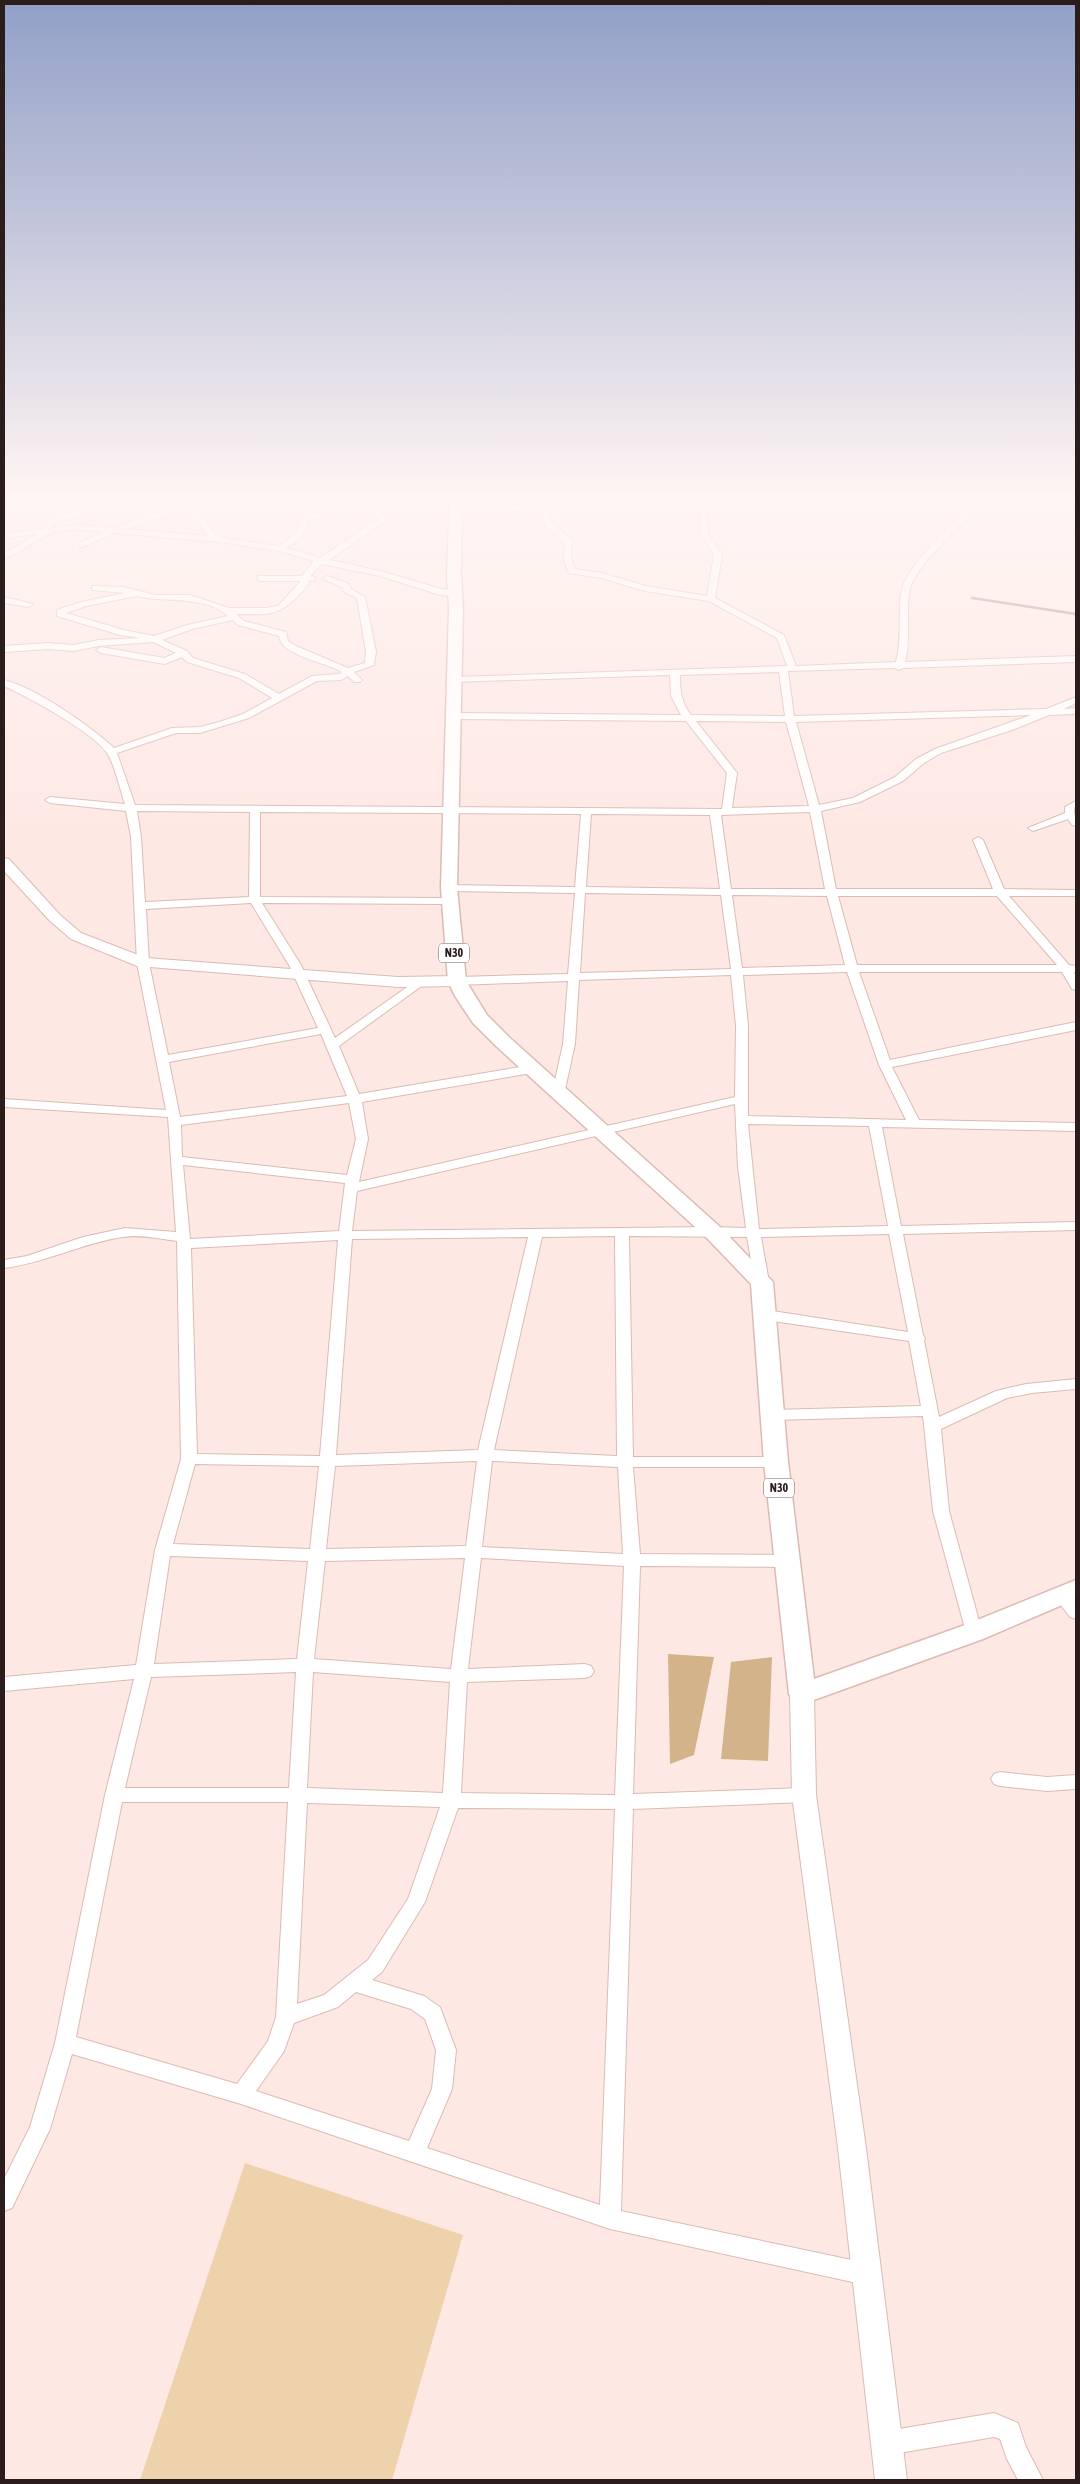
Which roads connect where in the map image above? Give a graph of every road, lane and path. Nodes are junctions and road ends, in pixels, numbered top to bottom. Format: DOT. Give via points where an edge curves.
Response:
graph roads {
  1 [pos="66,610"];
  2 [pos="220,610"];
  3 [pos="271,610"];
  4 [pos="365,610"];
  5 [pos="456,610"];
  6 [pos="731,610"];
  7 [pos="905,610"];
  8 [pos="230,614"];
  9 [pos="152,640"];
  10 [pos="4,648"];
  11 [pos="72,648"];
  12 [pos="184,653"];
  13 [pos="1076,659"];
  14 [pos="899,666"];
  15 [pos="788,669"];
  16 [pos="350,670"];
  17 [pos="675,673"];
  18 [pos="357,680"];
  19 [pos="454,680"];
  20 [pos="4,683"];
  21 [pos="280,698"];
  22 [pos="1076,700"];
  23 [pos="1076,711"];
  24 [pos="1042,712"];
  25 [pos="452,716"];
  26 [pos="688,718"];
  27 [pos="790,718"];
  28 [pos="112,752"];
  29 [pos="50,800"];
  30 [pos="1076,804"];
  31 [pos="131,808"];
  32 [pos="255,808"];
  33 [pos="452,808"];
  34 [pos="815,809"];
  35 [pos="586,811"];
  36 [pos="721,812"];
  37 [pos="1073,819"];
  38 [pos="1033,828"];
  39 [pos="978,840"];
  40 [pos="4,862"];
  41 [pos="580,891"];
  42 [pos="999,891"];
  43 [pos="724,892"];
  44 [pos="830,892"];
  45 [pos="1076,893"];
  46 [pos="449,895"];
  47 [pos="254,900"];
  48 [pos="139,906"];
  49 [pos="143,963"];
  50 [pos="852,968"];
  51 [pos="1071,969"];
  52 [pos="738,974"];
  53 [pos="300,975"];
  54 [pos="574,976"];
  55 [pos="457,981"];
  56 [pos="421,982"];
  57 [pos="1076,987"];
  58 [pos="1076,1026"];
  59 [pos="325,1030"];
  60 [pos="332,1045"];
  61 [pos="161,1060"];
  62 [pos="886,1065"];
  63 [pos="532,1069"];
  64 [pos="558,1094"];
  65 [pos="355,1099"];
  66 [pos="741,1099"];
  67 [pos="4,1103"];
  68 [pos="173,1118"];
  69 [pos="743,1120"];
  70 [pos="875,1124"];
  71 [pos="915,1124"];
  72 [pos="1076,1127"];
  73 [pos="600,1132"];
  74 [pos="176,1160"];
  75 [pos="352,1184"];
  76 [pos="1076,1226"];
  77 [pos="895,1230"];
  78 [pos="712,1231"];
  79 [pos="536,1233"];
  80 [pos="622,1233"];
  81 [pos="752,1233"];
  82 [pos="344,1235"];
  83 [pos="184,1240"];
  84 [pos="4,1264"];
  85 [pos="762,1282"];
  86 [pos="766,1315"];
  87 [pos="918,1338"];
  88 [pos="1076,1384"];
  89 [pos="930,1410"];
  90 [pos="773,1415"];
  91 [pos="933,1427"];
  92 [pos="485,1455"];
  93 [pos="189,1460"];
  94 [pos="328,1461"];
  95 [pos="625,1462"];
  96 [pos="776,1462"];
  97 [pos="163,1550"];
  98 [pos="472,1552"];
  99 [pos="317,1555"];
  100 [pos="632,1560"];
  101 [pos="788,1561"];
  102 [pos="1071,1599"];
  103 [pos="974,1632"];
  104 [pos="305,1665"];
  105 [pos="144,1671"];
  106 [pos="585,1672"];
  107 [pos="459,1676"];
  108 [pos="4,1684"];
  109 [pos="802,1694"];
  110 [pos="1000,1779"];
  111 [pos="1076,1782"];
  112 [pos="114,1795"];
  113 [pos="299,1795"];
  114 [pos="804,1795"];
  115 [pos="452,1800"];
  116 [pos="623,1802"];
  117 [pos="354,1983"];
  118 [pos="286,2017"];
  119 [pos="65,2043"];
  120 [pos="241,2095"];
  121 [pos="414,2153"];
  122 [pos="4,2201"];
  123 [pos="610,2218"];
  124 [pos="866,2274"];
  125 [pos="887,2443"];
  126 [pos="891,2480"];
  127 [pos="1031,2480"];
  1 -- 9 [label="street" via="60,614"];
  2 -- 8 [label="street"];
  3 -- 8 [label="street"];
  4 -- 16 [label="street" via="371,660 369,665"];
  5 -- 19 [label="main road, N30"];
  6 -- 15 [label="street" via="781,637"];
  7 -- 14 [label="street" via="905,645"];
  8 -- 9 [label="street"];
  8 -- 16 [label="street" via="256,628 283,634 284,642 292,650"];
  9 -- 11 [label="street"];
  9 -- 12 [label="street"];
  10 -- 11 [label="street"];
  11 -- 12 [label="street" via="165,660"];
  12 -- 21 [label="street" via="190,660 242,676"];
  13 -- 14 [label="street"];
  14 -- 15 [label="street"];
  15 -- 17 [label="street"];
  15 -- 27 [label="street"];
  16 -- 18 [label="street"];
  16 -- 21 [label="street" via="341,677 315,678"];
  17 -- 19 [label="street"];
  17 -- 26 [label="street" via="676,696"];
  19 -- 25 [label="main road, N30"];
  20 -- 28 [label="street" via="36,697 94,735"];
  21 -- 28 [label="street" via="246,716 222,724 200,730 175,730"];
  22 -- 24 [label="street"];
  23 -- 24 [label="street"];
  24 -- 27 [label="street"];
  24 -- 34 [label="street" via="1008,728 938,751 899,779 856,800"];
  25 -- 26 [label="street"];
  25 -- 33 [label="main road, N30"];
  26 -- 27 [label="street"];
  26 -- 36 [label="street" via="732,773 733,786"];
  27 -- 34 [label="street"];
  28 -- 31 [label="street"];
  29 -- 31 [label="street"];
  30 -- 37 [label="street" via="1069,809"];
  31 -- 32 [label="street"];
  31 -- 48 [label="street" via="136,837"];
  32 -- 33 [label="street"];
  32 -- 47 [label="street"];
  33 -- 35 [label="street"];
  33 -- 46 [label="main road, N30"];
  34 -- 36 [label="street"];
  34 -- 44 [label="street"];
  35 -- 36 [label="street"];
  35 -- 41 [label="street"];
  36 -- 43 [label="street"];
  37 -- 38 [label="street"];
  39 -- 42 [label="street"];
  40 -- 49 [label="street" via="76,936"];
  41 -- 43 [label="street"];
  41 -- 46 [label="street"];
  41 -- 54 [label="street"];
  42 -- 44 [label="street"];
  42 -- 45 [label="street"];
  42 -- 51 [label="street"];
  43 -- 44 [label="street"];
  43 -- 52 [label="street"];
  44 -- 50 [label="street"];
  46 -- 47 [label="street"];
  46 -- 55 [label="main road, N30"];
  47 -- 48 [label="street"];
  47 -- 53 [label="street"];
  48 -- 49 [label="street"];
  49 -- 53 [label="street"];
  49 -- 61 [label="street"];
  50 -- 51 [label="street"];
  50 -- 52 [label="street"];
  50 -- 62 [label="street"];
  51 -- 57 [label="street"];
  52 -- 54 [label="street"];
  52 -- 66 [label="street" via="742,1028"];
  53 -- 56 [label="street"];
  53 -- 59 [label="street"];
  54 -- 55 [label="street"];
  54 -- 64 [label="street" via="569,1044"];
  55 -- 56 [label="street"];
  55 -- 63 [label="main road, N30" via="480,1019"];
  56 -- 60 [label="street"];
  58 -- 62 [label="street"];
  59 -- 60 [label="street"];
  59 -- 61 [label="street"];
  60 -- 65 [label="street"];
  61 -- 68 [label="street"];
  62 -- 71 [label="street"];
  63 -- 64 [label="main road, N30"];
  63 -- 65 [label="street"];
  64 -- 73 [label="main road, N30"];
  65 -- 68 [label="street"];
  65 -- 75 [label="street" via="362,1139"];
  66 -- 69 [label="street"];
  66 -- 73 [label="street"];
  67 -- 68 [label="street" via="122,1108"];
  68 -- 74 [label="street"];
  69 -- 70 [label="street"];
  69 -- 81 [label="street"];
  70 -- 71 [label="street"];
  70 -- 77 [label="street"];
  71 -- 72 [label="street"];
  73 -- 75 [label="street"];
  73 -- 78 [label="main road, N30"];
  74 -- 75 [label="street"];
  74 -- 83 [label="street"];
  75 -- 82 [label="street"];
  76 -- 77 [label="street"];
  77 -- 81 [label="street"];
  77 -- 87 [label="street"];
  78 -- 80 [label="street"];
  78 -- 81 [label="street"];
  78 -- 85 [label="main road, N30"];
  79 -- 80 [label="street"];
  79 -- 82 [label="street"];
  79 -- 92 [label="street"];
  80 -- 95 [label="street"];
  81 -- 85 [label="street"];
  82 -- 83 [label="street"];
  82 -- 94 [label="street"];
  83 -- 84 [label="street" via="125,1232 88,1240 29,1260"];
  83 -- 93 [label="street"];
  85 -- 86 [label="main road, N30"];
  86 -- 87 [label="street"];
  86 -- 90 [label="main road, N30"];
  87 -- 89 [label="street"];
  88 -- 91 [label="street" via="1026,1389 981,1402"];
  89 -- 90 [label="street"];
  89 -- 91 [label="street"];
  90 -- 96 [label="main road, N30"];
  91 -- 103 [label="street" via="941,1511"];
  92 -- 94 [label="street"];
  92 -- 95 [label="street"];
  92 -- 98 [label="street"];
  93 -- 94 [label="street"];
  93 -- 97 [label="street"];
  94 -- 99 [label="street"];
  95 -- 96 [label="street"];
  95 -- 100 [label="street"];
  96 -- 101 [label="main road, N30"];
  97 -- 99 [label="street"];
  97 -- 105 [label="street"];
  98 -- 99 [label="street"];
  98 -- 100 [label="street"];
  98 -- 107 [label="street"];
  99 -- 104 [label="street"];
  100 -- 101 [label="street"];
  100 -- 116 [label="street"];
  101 -- 109 [label="main road, N30"];
  102 -- 103 [label="main road"];
  103 -- 109 [label="main road"];
  104 -- 105 [label="street"];
  104 -- 107 [label="street"];
  104 -- 113 [label="street"];
  105 -- 108 [label="street"];
  105 -- 112 [label="street"];
  106 -- 107 [label="street"];
  107 -- 115 [label="street"];
  109 -- 114 [label="street"];
  110 -- 111 [label="street" via="1048,1784"];
  112 -- 113 [label="street"];
  112 -- 119 [label="street"];
  113 -- 115 [label="street"];
  113 -- 118 [label="street"];
  114 -- 116 [label="street"];
  114 -- 124 [label="street"];
  115 -- 116 [label="street"];
  115 -- 117 [label="street" via="416,1902 375,1966"];
  116 -- 123 [label="street"];
  117 -- 118 [label="street" via="331,2001"];
  117 -- 121 [label="street" via="417,2002 433,2013 446,2050 442,2089"];
  118 -- 120 [label="street" via="277,2045"];
  119 -- 120 [label="street"];
  119 -- 122 [label="street" via="40,2129"];
  120 -- 121 [label="street"];
  121 -- 123 [label="street"];
  123 -- 124 [label="street"];
  124 -- 125 [label="street"];
  125 -- 126 [label="street"];
  125 -- 127 [label="street" via="994,2425 1010,2431 1015,2451"];
}
